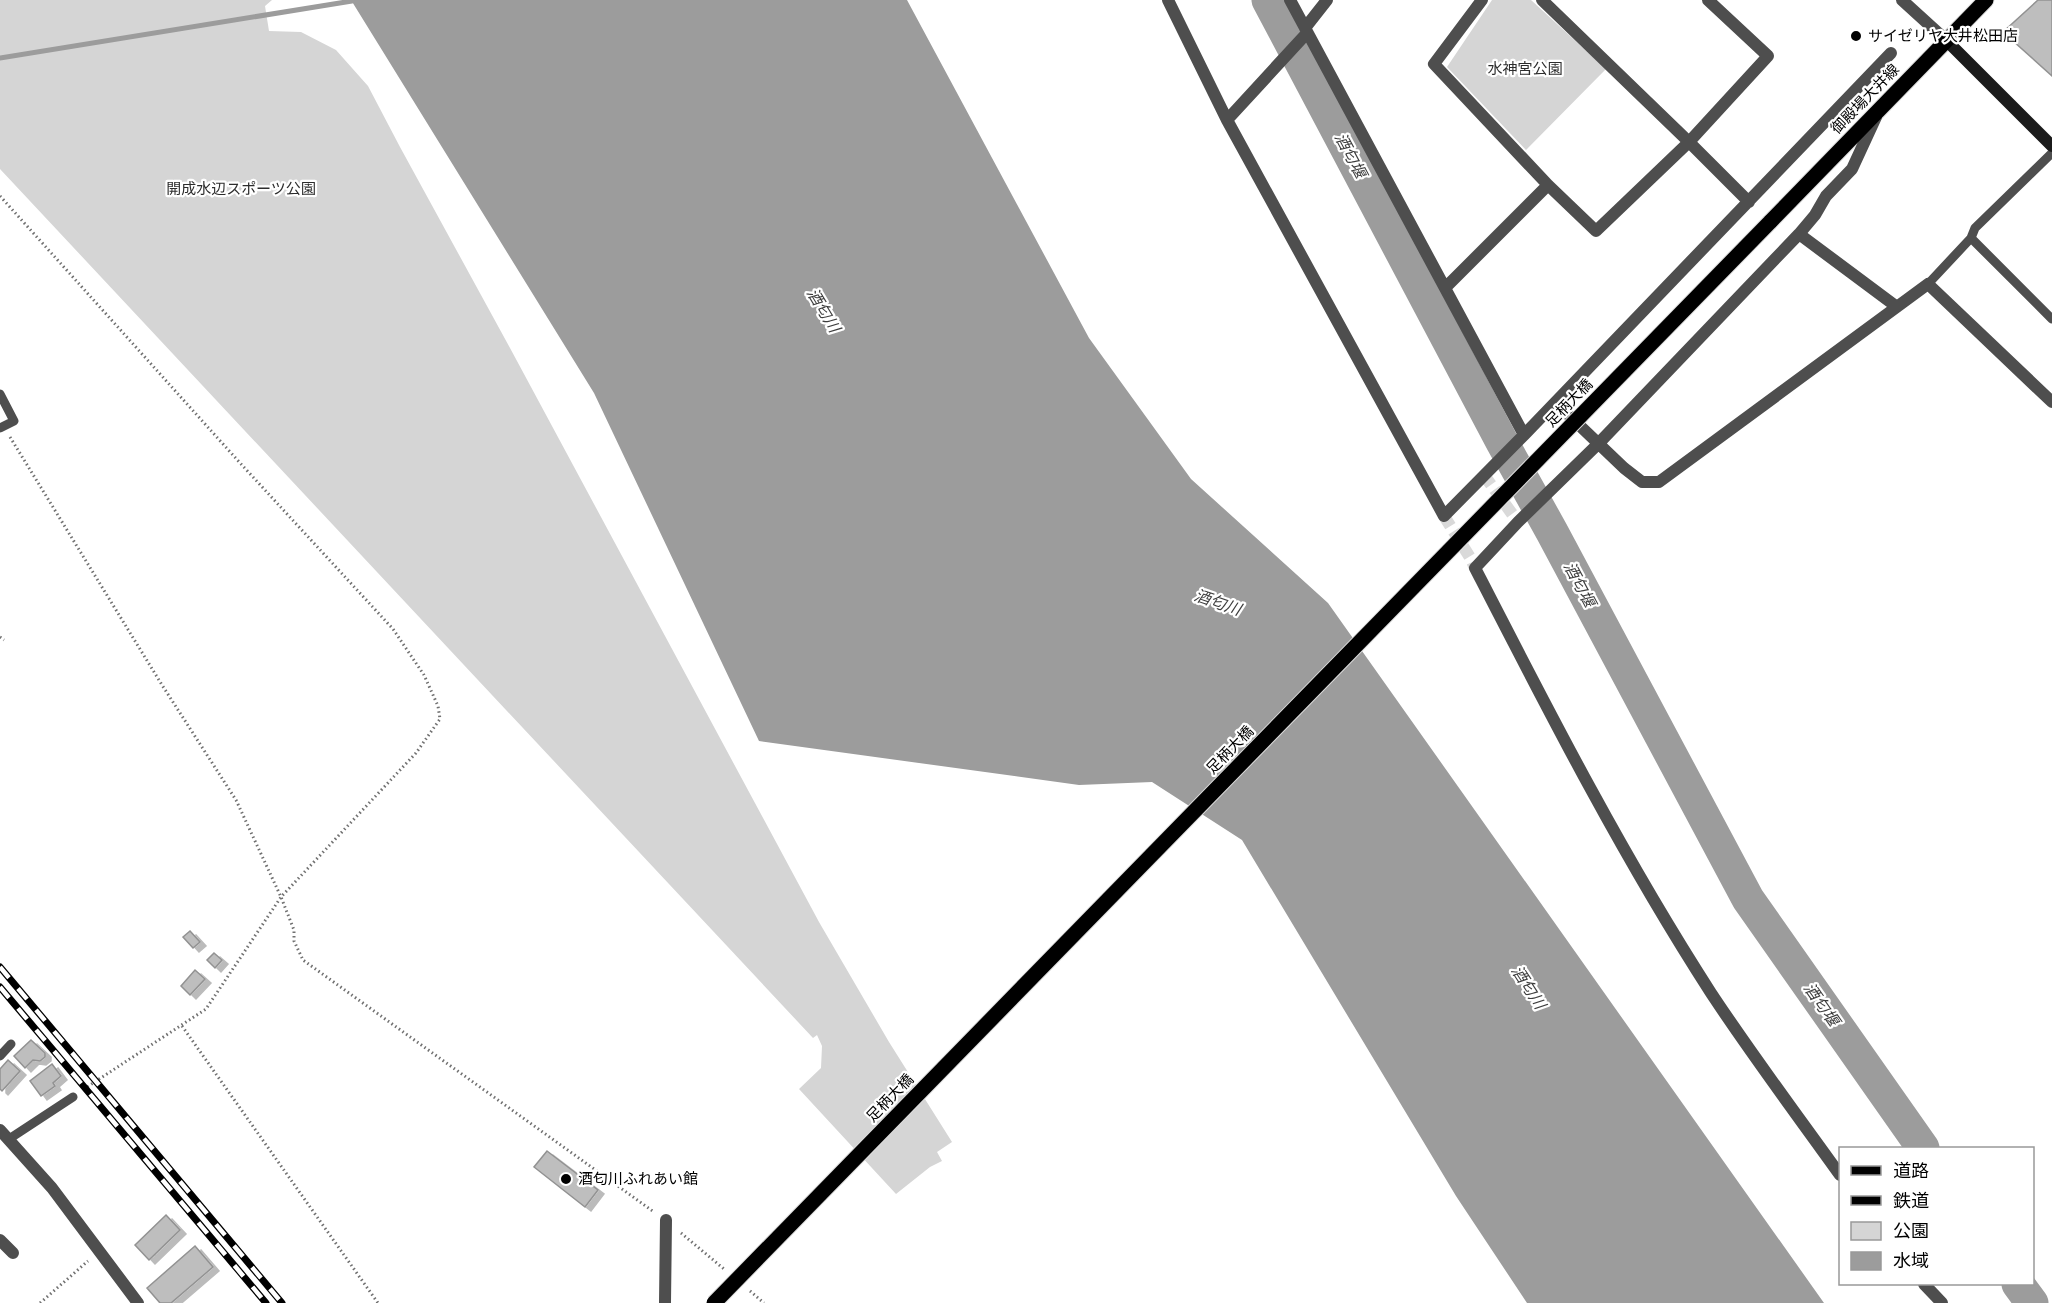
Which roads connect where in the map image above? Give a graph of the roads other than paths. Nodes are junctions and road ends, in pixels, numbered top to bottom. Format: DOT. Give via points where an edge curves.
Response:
graph roads {
  1 [pos="1168,0"];
  2 [pos="1290,0"];
  3 [pos="1327,0"];
  4 [pos="1482,0"];
  5 [pos="1542,0"];
  6 [pos="1708,0"];
  7 [pos="1902,0"];
  8 [pos="1986,0"];
  9 [pos="1303,34"];
  10 [pos="1947,41"];
  11 [pos="1891,53"];
  12 [pos="1878,111"];
  13 [pos="1227,120"];
  14 [pos="1689,142"];
  15 [pos="2052,146"];
  16 [pos="2052,153"];
  17 [pos="1548,185"];
  18 [pos="1749,202"];
  19 [pos="1770,222"];
  20 [pos="1799,234"];
  21 [pos="1971,238"];
  22 [pos="1928,284"];
  23 [pos="1445,288"];
  24 [pos="1897,307"];
  25 [pos="2052,319"];
  26 [pos="0,394"];
  27 [pos="2052,402"];
  28 [pos="1556,403"];
  29 [pos="2,427"];
  30 [pos="1520,439"];
  31 [pos="1598,444"];
  32 [pos="12,1044"];
  33 [pos="0,1056"];
  34 [pos="73,1097"];
  35 [pos="5,1134"];
  36 [pos="1839,1174"];
  37 [pos="666,1220"];
  38 [pos="0,1240"];
  39 [pos="13,1253"];
  40 [pos="1925,1285"];
  41 [pos="138,1303"];
  42 [pos="665,1303"];
  43 [pos="714,1303"];
  44 [pos="1942,1303"];
  1 -- 13 [label="street"];
  2 -- 9 [label="street"];
  3 -- 9 [label="street"];
  4 -- 17 [label="street" via="1434,64"];
  5 -- 14 [label="street"];
  6 -- 14 [label="street" via="1768,57"];
  7 -- 10 [label="street"];
  8 -- 10 [label="main road, 御殿場大井線"];
  9 -- 13 [label="street"];
  9 -- 23 [label="street"];
  10 -- 12 [label="main road, 御殿場大井線"];
  10 -- 15 [label="main road"];
  11 -- 18 [label="street"];
  12 -- 19 [label="main road, 御殿場大井線"];
  12 -- 20 [label="street" via="1852,170 1826,196"];
  13 -- 30 [label="street" via="1444,516"];
  14 -- 17 [label="street" via="1596,231"];
  14 -- 18 [label="street"];
  16 -- 21 [label="lane" via="1975,228"];
  17 -- 23 [label="street"];
  18 -- 28 [label="street"];
  19 -- 43 [label="main road, 足柄大橋, bridge"];
  20 -- 24 [label="street"];
  20 -- 31 [label="street"];
  21 -- 22 [label="lane"];
  21 -- 25 [label="lane"];
  22 -- 24 [label="street"];
  22 -- 27 [label="street"];
  23 -- 30 [label="street"];
  24 -- 31 [label="street" via="1659,482 1641,482"];
  26 -- 29 [label="lane" via="14,421"];
  28 -- 30 [label="street"];
  28 -- 31 [label="street"];
  31 -- 36 [label="street" via="1475,568 1554,722 1635,866 1712,993"];
  32 -- 33 [label="lane"];
  34 -- 35 [label="lane"];
  35 -- 41 [label="street" via="52,1188"];
  37 -- 42 [label="street"];
  38 -- 39 [label="street"];
  40 -- 44 [label="street"];
}
